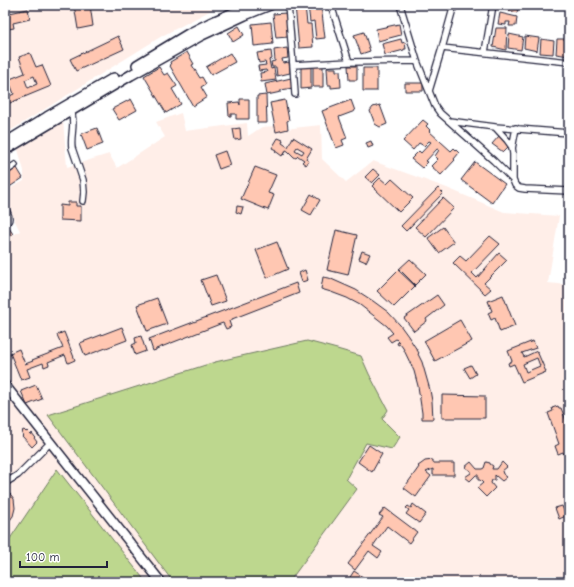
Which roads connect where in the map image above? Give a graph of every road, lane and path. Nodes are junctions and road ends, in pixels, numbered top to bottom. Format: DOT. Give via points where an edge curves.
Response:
graph roads {
  1 [pos="251,5"];
  2 [pos="270,5"];
  3 [pos="288,5"];
  4 [pos="331,5"];
  5 [pos="400,5"];
  6 [pos="454,5"];
  7 [pos="493,5"];
  8 [pos="442,48"];
  9 [pos="485,52"];
  10 [pos="417,61"];
  11 [pos="349,62"];
  12 [pos="569,62"];
  13 [pos="293,65"];
  14 [pos="429,91"];
  15 [pos="295,94"];
  16 [pos="71,110"];
  17 [pos="449,120"];
  18 [pos="495,127"];
  19 [pos="516,128"];
  20 [pos="569,133"];
  21 [pos="5,143"];
  22 [pos="512,149"];
  23 [pos="5,150"];
  24 [pos="15,165"];
  25 [pos="5,172"];
  26 [pos="513,180"];
  27 [pos="569,191"];
  28 [pos="82,201"];
  29 [pos="5,208"];
  30 [pos="5,224"];
  31 [pos="5,385"];
  32 [pos="51,442"];
  33 [pos="5,483"];
  34 [pos="161,582"];
  1 -- 21 [label="main road" via="190,33"];
  2 -- 16 [label="main road" via="200,36"];
  3 -- 13 [label="street"];
  4 -- 11 [label="street"];
  5 -- 10 [label="street"];
  6 -- 8 [label="street"];
  7 -- 9 [label="street"];
  8 -- 9 [label="street"];
  8 -- 14 [label="street"];
  9 -- 12 [label="street"];
  10 -- 11 [label="street"];
  10 -- 14 [label="street"];
  11 -- 13 [label="street"];
  13 -- 15 [label="street"];
  14 -- 17 [label="street" via="435,106"];
  16 -- 23 [label="main road"];
  16 -- 28 [label="street" via="71,144 83,180"];
  17 -- 18 [label="street"];
  17 -- 26 [label="street"];
  18 -- 19 [label="street"];
  18 -- 22 [label="street"];
  19 -- 20 [label="street"];
  19 -- 22 [label="street"];
  22 -- 26 [label="street"];
  24 -- 25 [label="street"];
  26 -- 27 [label="street" via="519,188"];
  29 -- 30 [label="street" via="9,216"];
  31 -- 32 [label="street"];
  32 -- 33 [label="street" via="18,475"];
  32 -- 34 [label="street"];
}
